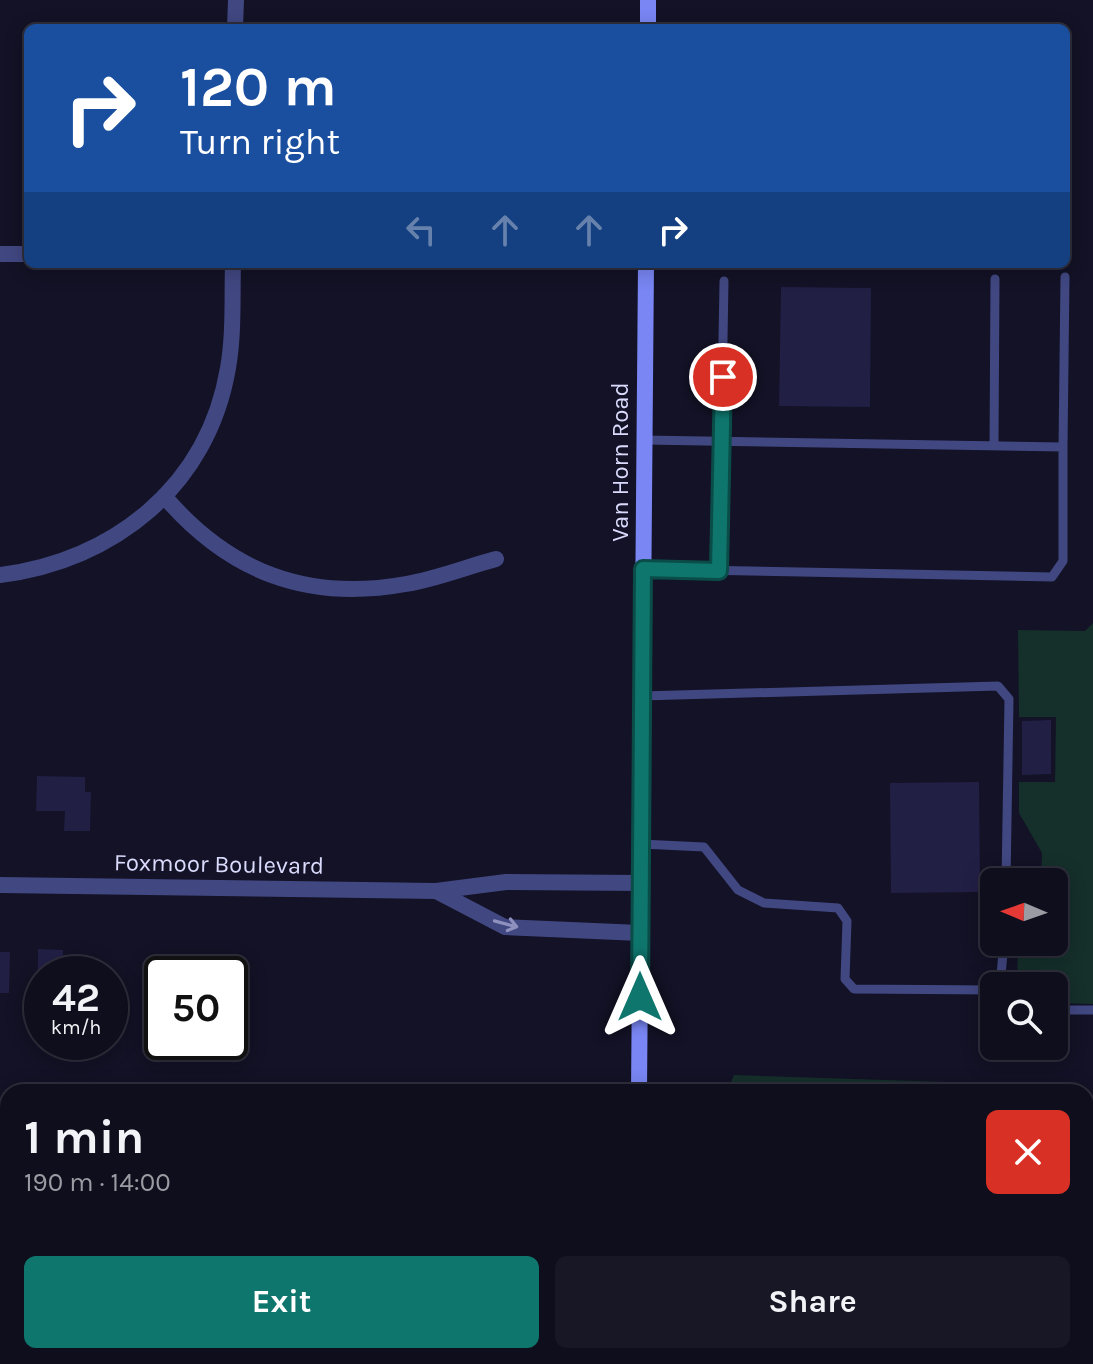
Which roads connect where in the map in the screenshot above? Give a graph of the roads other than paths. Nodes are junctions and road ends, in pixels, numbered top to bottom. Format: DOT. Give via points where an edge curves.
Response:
graph roads {
  1 [pos="236,0"];
  2 [pos="648,0"];
  3 [pos="235,24"];
  4 [pos="648,24"];
  5 [pos="0,254"];
  6 [pos="24,254"];
  7 [pos="233,268"];
  8 [pos="646,268"];
  9 [pos="1065,277"];
  10 [pos="995,279"];
  11 [pos="724,281"];
  12 [pos="644,440"];
  13 [pos="722,441"];
  14 [pos="994,446"];
  15 [pos="1063,447"];
  16 [pos="164,496"];
  17 [pos="496,559"];
  18 [pos="643,569"];
  19 [pos="719,571"];
  20 [pos="0,575"];
  21 [pos="642,696"];
  22 [pos="641,844"];
  23 [pos="1006,868"];
  24 [pos="641,883"];
  25 [pos="0,885"];
  26 [pos="436,891"];
  27 [pos="640,933"];
  28 [pos="980,990"];
  29 [pos="1068,1010"];
  30 [pos="1093,1010"];
  31 [pos="639,1084"];
  1 -- 3 [label="street"];
  2 -- 4 [label="main road"];
  5 -- 6 [label="street"];
  7 -- 16 [label="street" via="231,345 222,396 198,450"];
  8 -- 12 [label="main road, Van Horn Road"];
  9 -- 15 [label="lane"];
  10 -- 14 [label="lane"];
  11 -- 13 [label="lane"];
  12 -- 13 [label="lane"];
  12 -- 18 [label="main road, Van Horn Road"];
  13 -- 14 [label="lane"];
  13 -- 19 [label="lane"];
  14 -- 15 [label="lane"];
  15 -- 19 [label="lane" via="1063,561 1052,577"];
  16 -- 17 [label="street" via="236,560 296,584 334,590 406,584"];
  16 -- 20 [label="street" via="133,525 90,551 43,568"];
  18 -- 19 [label="lane"];
  18 -- 21 [label="main road, Van Horn Road"];
  21 -- 22 [label="main road, Van Horn Road"];
  21 -- 23 [label="lane" via="998,686 1009,699"];
  22 -- 24 [label="main road, Van Horn Road"];
  22 -- 28 [label="lane" via="704,847 738,890 764,903 838,908 847,921 845,979 854,989"];
  24 -- 26 [label="street, Foxmoor Boulevard" via="506,882"];
  24 -- 27 [label="main road, Van Horn Road"];
  25 -- 26 [label="street, Foxmoor Boulevard"];
  26 -- 27 [label="street, Foxmoor Boulevard, one-way" via="505,927"];
  27 -- 31 [label="main road, Van Horn Road"];
  29 -- 30 [label="lane"];
}
